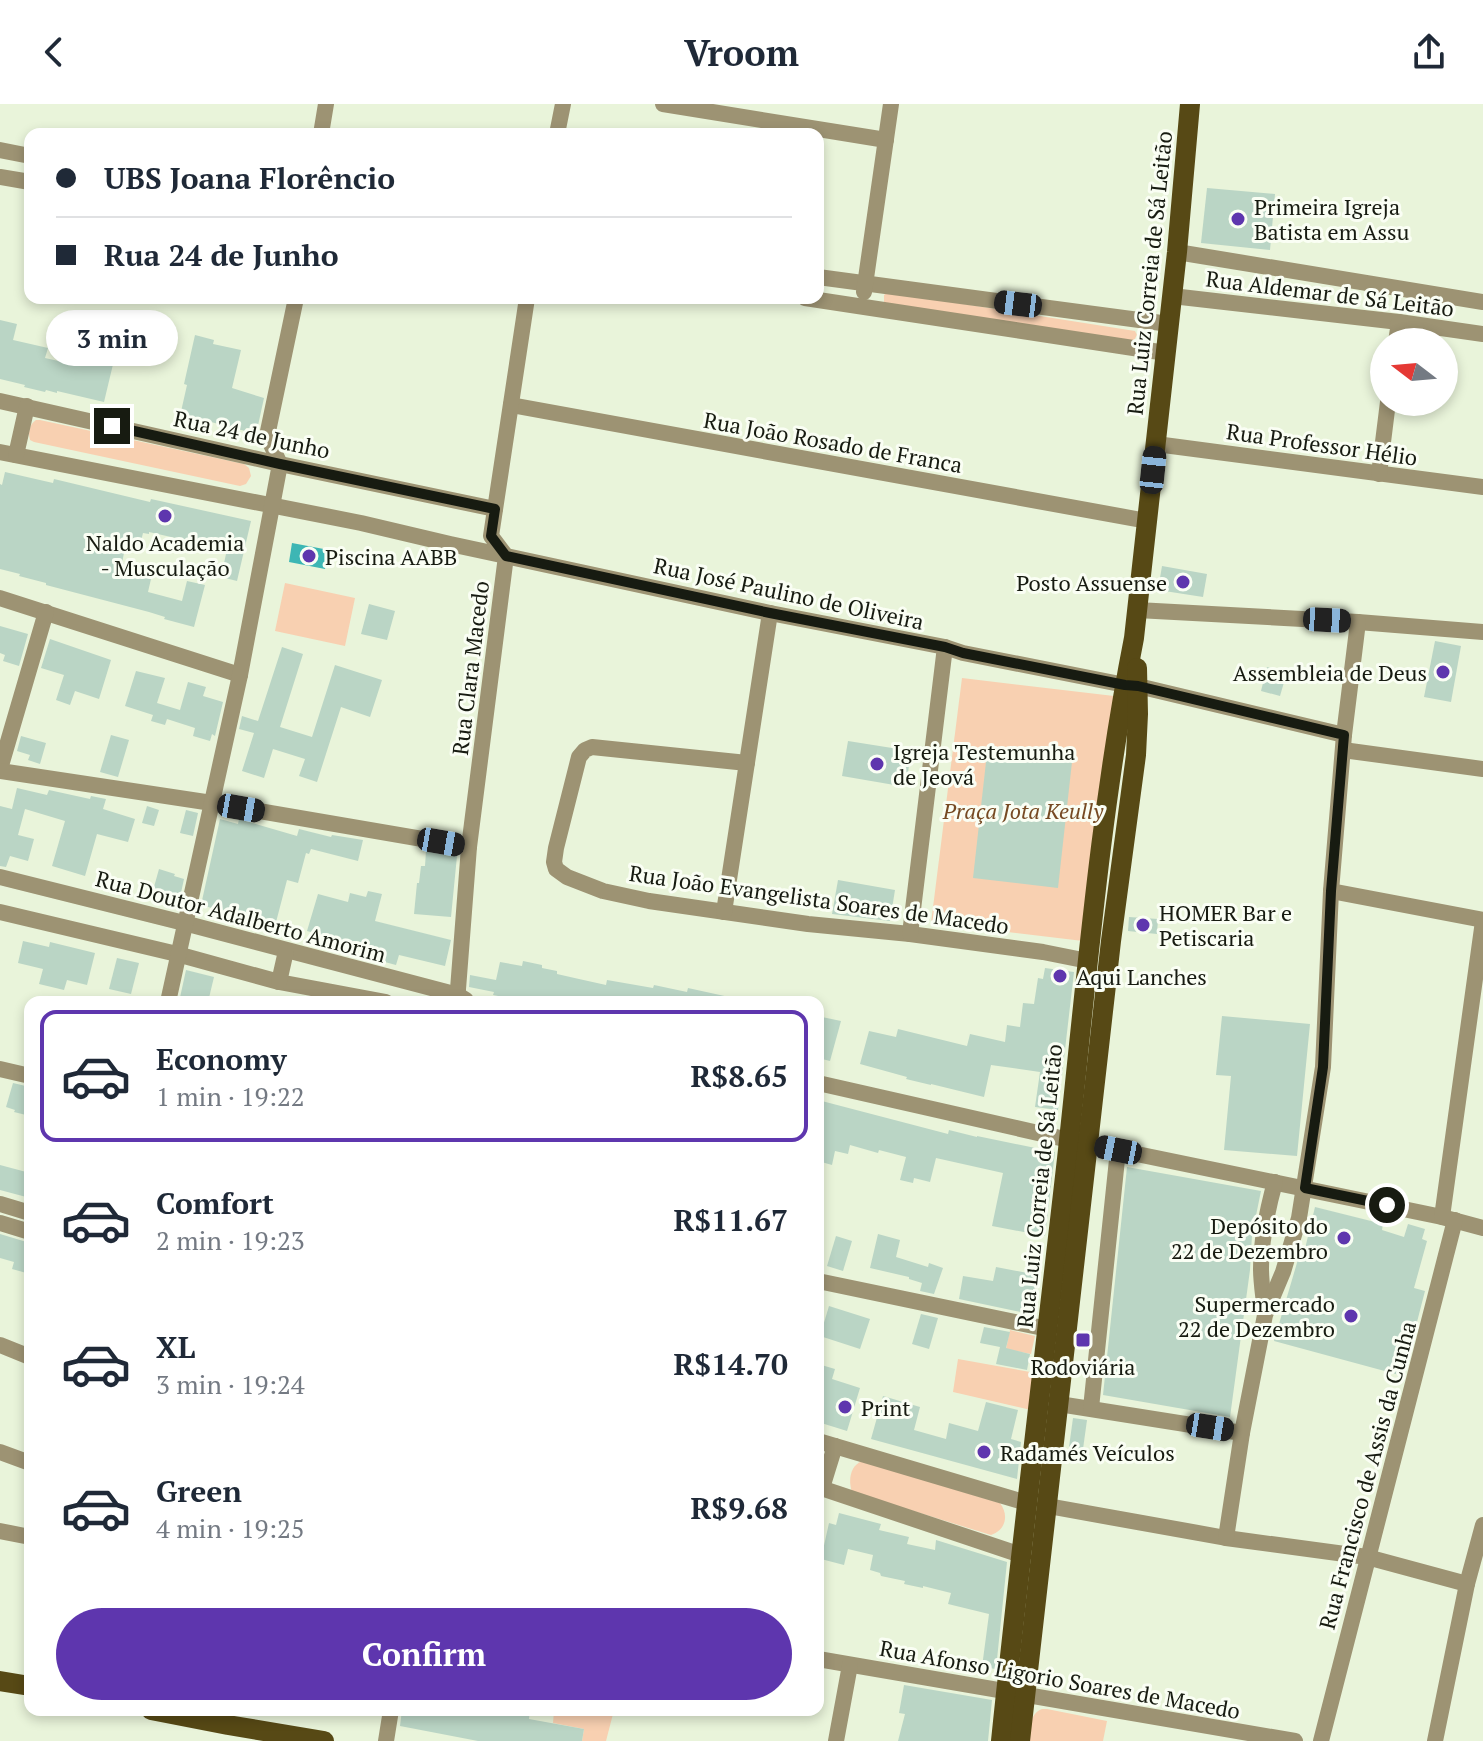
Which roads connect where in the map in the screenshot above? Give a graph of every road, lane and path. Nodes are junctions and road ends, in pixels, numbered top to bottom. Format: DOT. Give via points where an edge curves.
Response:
graph roads {
  1 [pos="326,104"];
  2 [pos="563,104"];
  3 [pos="663,104"];
  4 [pos="891,104"];
  5 [pos="1190,104"];
  6 [pos="322,128"];
  7 [pos="558,128"];
  8 [pos="812,128"];
  9 [pos="824,130"];
  10 [pos="886,140"];
  11 [pos="0,150"];
  12 [pos="24,155"];
  13 [pos="0,177"];
  14 [pos="24,181"];
  15 [pos="1177,252"];
  16 [pos="824,278"];
  17 [pos="866,285"];
  18 [pos="1172,296"];
  19 [pos="824,301"];
  20 [pos="1483,302"];
  21 [pos="295,304"];
  22 [pos="526,304"];
  23 [pos="861,307"];
  24 [pos="1399,322"];
  25 [pos="1169,324"];
  26 [pos="1398,328"];
  27 [pos="1483,334"];
  28 [pos="1166,353"];
  29 [pos="0,401"];
  30 [pos="511,405"];
  31 [pos="27,406"];
  32 [pos="1386,416"];
  33 [pos="1156,444"];
  34 [pos="8,454"];
  35 [pos="280,464"];
  36 [pos="1379,474"];
  37 [pos="1483,487"];
  38 [pos="271,506"];
  39 [pos="495,509"];
  40 [pos="1147,521"];
  41 [pos="506,556"];
  42 [pos="0,598"];
  43 [pos="1137,610"];
  44 [pos="46,612"];
  45 [pos="770,613"];
  46 [pos="1358,622"];
  47 [pos="1483,632"];
  48 [pos="945,647"];
  49 [pos="240,675"];
  50 [pos="1132,686"];
  51 [pos="1344,742"];
  52 [pos="747,763"];
  53 [pos="1483,769"];
  54 [pos="0,770"];
  55 [pos="212,803"];
  56 [pos="469,847"];
  57 [pos="0,877"];
  58 [pos="1331,891"];
  59 [pos="0,912"];
  60 [pos="724,912"];
  61 [pos="1483,920"];
  62 [pos="184,923"];
  63 [pos="910,934"];
  64 [pos="286,951"];
  65 [pos="177,954"];
  66 [pos="1088,961"];
  67 [pos="279,982"];
  68 [pos="169,996"];
  69 [pos="354,996"];
  70 [pos="447,996"];
  71 [pos="461,996"];
  72 [pos="0,1069"];
  73 [pos="24,1075"];
  74 [pos="824,1084"];
  75 [pos="1079,1142"];
  76 [pos="1118,1150"];
  77 [pos="1275,1182"];
  78 [pos="1305,1188"];
  79 [pos="0,1204"];
  80 [pos="24,1211"];
  81 [pos="1449,1219"];
  82 [pos="0,1223"];
  83 [pos="1483,1228"];
  84 [pos="24,1230"];
  85 [pos="824,1282"];
  86 [pos="1265,1315"];
  87 [pos="1048,1329"];
  88 [pos="0,1345"];
  89 [pos="24,1355"];
  90 [pos="1059,1404"];
  91 [pos="1091,1408"];
  92 [pos="1242,1433"];
  93 [pos="824,1443"];
  94 [pos="835,1446"];
  95 [pos="0,1452"];
  96 [pos="24,1461"];
  97 [pos="824,1477"];
  98 [pos="824,1489"];
  99 [pos="1038,1504"];
  100 [pos="1483,1525"];
  101 [pos="0,1531"];
  102 [pos="24,1536"];
  103 [pos="1226,1538"];
  104 [pos="1021,1555"];
  105 [pos="1367,1557"];
  106 [pos="1467,1584"];
  107 [pos="824,1660"];
  108 [pos="850,1665"];
  109 [pos="0,1681"];
  110 [pos="24,1685"];
  111 [pos="1016,1692"];
  112 [pos="182,1716"];
  113 [pos="390,1716"];
  114 [pos="324,1741"];
  115 [pos="386,1741"];
  116 [pos="836,1741"];
  117 [pos="1001,1741"];
  118 [pos="1020,1741"];
  119 [pos="1295,1741"];
  120 [pos="1321,1741"];
  121 [pos="1435,1741"];
  1 -- 6 [label="street"];
  2 -- 7 [label="street"];
  3 -- 8 [label="street"];
  4 -- 10 [label="street"];
  5 -- 15 [label="main road, Rua Luiz Correia de Sá Leitão"];
  9 -- 10 [label="street"];
  10 -- 17 [label="street"];
  11 -- 12 [label="street"];
  13 -- 14 [label="street"];
  15 -- 18 [label="main road, Rua Luiz Correia de Sá Leitão"];
  15 -- 20 [label="street, Rua Aldemar de Sá Leitão"];
  16 -- 17 [label="street"];
  17 -- 23 [label="street"];
  17 -- 25 [label="street"];
  18 -- 24 [label="street, Rua Aldemar de Sá Leitão"];
  18 -- 25 [label="main road, Rua Luiz Correia de Sá Leitão"];
  19 -- 23 [label="street"];
  21 -- 35 [label="street" via="267,436"];
  22 -- 30 [label="street, Rua Clara Macedo"];
  23 -- 28 [label="street"];
  24 -- 26 [label="street"];
  24 -- 27 [label="street, Rua Aldemar de Sá Leitão"];
  25 -- 28 [label="main road, Rua Luiz Correia de Sá Leitão"];
  28 -- 33 [label="main road, Rua Luiz Correia de Sá Leitão"];
  29 -- 31 [label="street, Rua 24 de Junho"];
  30 -- 39 [label="street, Rua Clara Macedo"];
  30 -- 40 [label="street, Rua João Rosado de Franca"];
  31 -- 34 [label="street"];
  31 -- 35 [label="street, Rua 24 de Junho"];
  32 -- 36 [label="street"];
  33 -- 36 [label="street, Rua Professor Hélio"];
  33 -- 40 [label="main road, Rua Luiz Correia de Sá Leitão"];
  34 -- 38 [label="street"];
  35 -- 38 [label="street"];
  35 -- 39 [label="street, Rua 24 de Junho"];
  36 -- 37 [label="street, Rua Professor Hélio"];
  38 -- 41 [label="street"];
  38 -- 49 [label="street"];
  39 -- 41 [label="street, Rua Clara Macedo" via="491,536"];
  40 -- 43 [label="main road, Rua Luiz Correia de Sá Leitão"];
  41 -- 45 [label="street, Rua José Paulino de Oliveira"];
  41 -- 56 [label="street, Rua Clara Macedo"];
  42 -- 44 [label="street"];
  43 -- 46 [label="street"];
  43 -- 50 [label="main road, Rua Luiz Correia de Sá Leitão"];
  44 -- 49 [label="street"];
  44 -- 54 [label="street"];
  45 -- 48 [label="street, Rua José Paulino de Oliveira"];
  45 -- 52 [label="street"];
  46 -- 47 [label="street"];
  46 -- 51 [label="street"];
  48 -- 50 [label="street, Rua José Paulino de Oliveira"];
  48 -- 63 [label="street"];
  49 -- 55 [label="street"];
  50 -- 51 [label="street, Rua José Paulino de Oliveira"];
  50 -- 66 [label="main road, Rua Luiz Correia de Sá Leitão"];
  50 -- 75 [label="main road, Rua Luiz Correia de Sá Leitão" via="1136,755"];
  51 -- 53 [label="street, Rua José Paulino de Oliveira"];
  51 -- 58 [label="street"];
  52 -- 60 [label="street"];
  52 -- 60 [label="street, Rua João Evangelista Soares de Macedo" via="585,750 556,848 554,862 560,873 603,891"];
  54 -- 55 [label="street"];
  55 -- 56 [label="street"];
  55 -- 62 [label="street"];
  56 -- 71 [label="street, Rua Clara Macedo"];
  57 -- 62 [label="street, Rua Doutor Adalberto Amorim"];
  58 -- 61 [label="street"];
  58 -- 78 [label="street" via="1323,1067"];
  59 -- 65 [label="street"];
  60 -- 63 [label="street, Rua João Evangelista Soares de Macedo"];
  61 -- 81 [label="street, Rua Francisco de Assis da Cunha"];
  62 -- 64 [label="street, Rua Doutor Adalberto Amorim"];
  62 -- 65 [label="street"];
  63 -- 66 [label="street, Rua João Evangelista Soares de Macedo"];
  64 -- 67 [label="street"];
  64 -- 70 [label="street, Rua Doutor Adalberto Amorim"];
  65 -- 67 [label="street"];
  65 -- 68 [label="street"];
  66 -- 75 [label="main road, Rua Luiz Correia de Sá Leitão"];
  67 -- 69 [label="street"];
  72 -- 73 [label="street"];
  74 -- 75 [label="street"];
  75 -- 76 [label="street"];
  75 -- 87 [label="main road, Rua Luiz Correia de Sá Leitão"];
  75 -- 90 [label="main road, Rua Luiz Correia de Sá Leitão"];
  76 -- 77 [label="street"];
  76 -- 91 [label="street"];
  77 -- 78 [label="street"];
  77 -- 86 [label="street" via="1263,1242"];
  78 -- 81 [label="street"];
  78 -- 86 [label="street" via="1283,1272"];
  79 -- 80 [label="street"];
  81 -- 83 [label="street"];
  81 -- 105 [label="street, Rua Francisco de Assis da Cunha"];
  82 -- 84 [label="street"];
  85 -- 87 [label="street"];
  86 -- 92 [label="street"];
  87 -- 99 [label="main road, Rua Luiz Correia de Sá Leitão"];
  88 -- 89 [label="street"];
  90 -- 91 [label="street"];
  90 -- 99 [label="main road, Rua Luiz Correia de Sá Leitão"];
  91 -- 92 [label="street"];
  92 -- 103 [label="street"];
  93 -- 94 [label="street"];
  94 -- 97 [label="street"];
  94 -- 99 [label="street"];
  95 -- 96 [label="street"];
  98 -- 104 [label="street"];
  99 -- 103 [label="street"];
  99 -- 104 [label="main road, Rua Luiz Correia de Sá Leitão"];
  99 -- 111 [label="main road, Rua Luiz Correia de Sá Leitão"];
  100 -- 106 [label="street"];
  101 -- 102 [label="street"];
  103 -- 105 [label="street"];
  104 -- 111 [label="main road, Rua Luiz Correia de Sá Leitão"];
  105 -- 106 [label="street"];
  105 -- 120 [label="street, Rua Francisco de Assis da Cunha"];
  106 -- 121 [label="street"];
  107 -- 108 [label="street, Rua Afonso Ligorio Soares de Macedo"];
  108 -- 111 [label="street, Rua Afonso Ligorio Soares de Macedo"];
  108 -- 116 [label="street"];
  109 -- 110 [label="main road"];
  111 -- 117 [label="main road, Rua Luiz Correia de Sá Leitão"];
  111 -- 118 [label="main road, Rua Luiz Correia de Sá Leitão"];
  111 -- 119 [label="street, Rua Afonso Ligorio Soares de Macedo"];
  112 -- 114 [label="main road"];
  113 -- 115 [label="street"];
}
